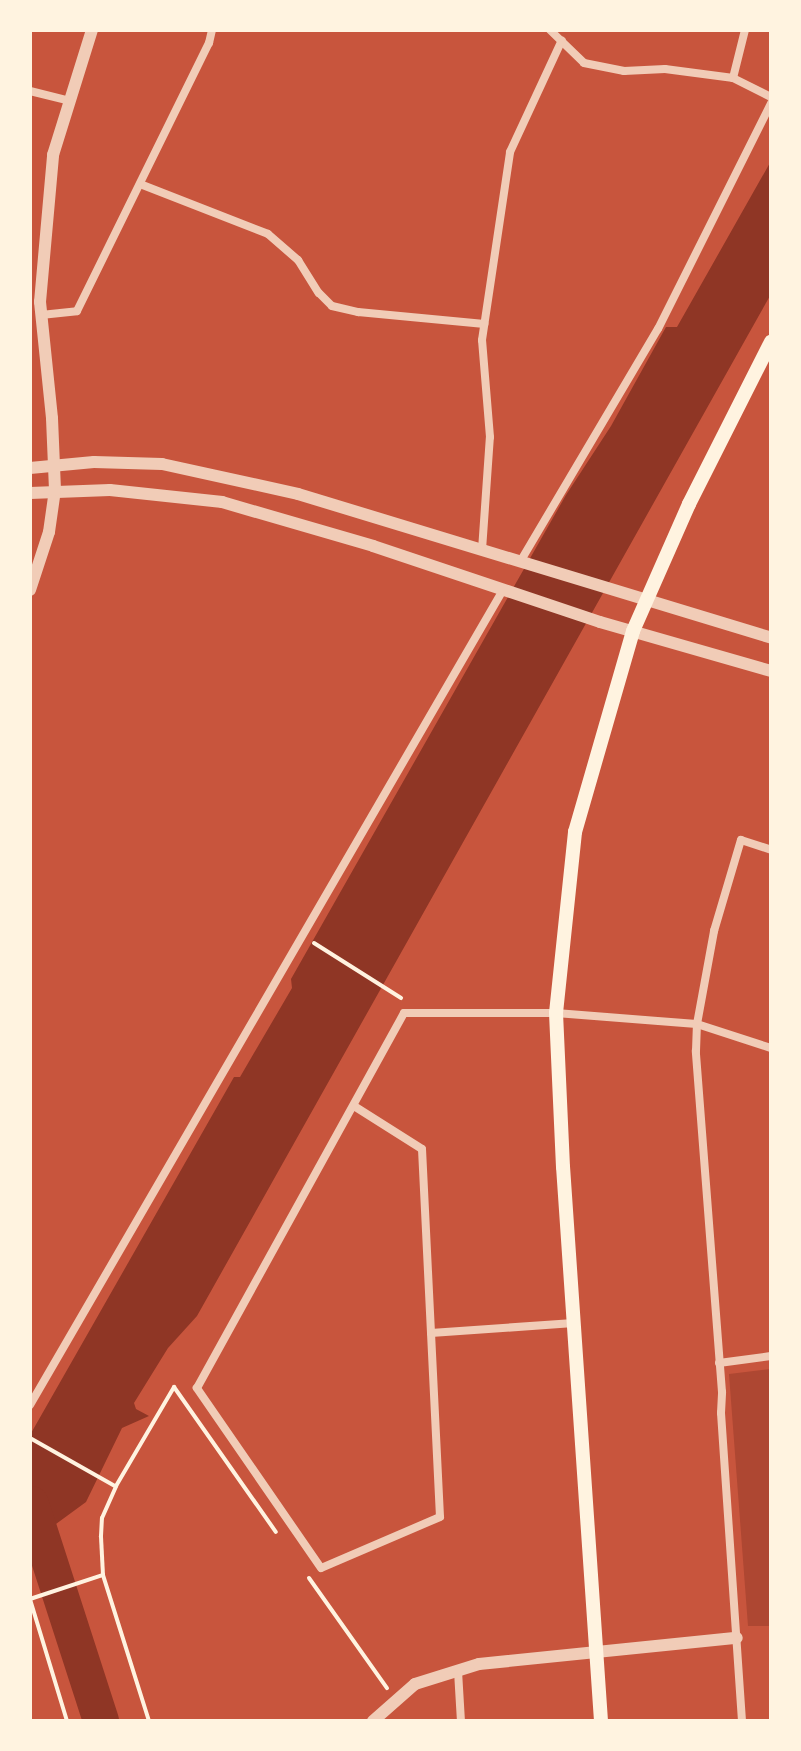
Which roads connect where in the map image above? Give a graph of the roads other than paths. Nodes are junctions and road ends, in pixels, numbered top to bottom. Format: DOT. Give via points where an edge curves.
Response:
graph roads {
  1 [pos="92,30"];
  2 [pos="212,30"];
  3 [pos="550,30"];
  4 [pos="745,30"];
  5 [pos="562,40"];
  6 [pos="733,78"];
  7 [pos="30,91"];
  8 [pos="771,100"];
  9 [pos="70,101"];
  10 [pos="140,184"];
  11 [pos="41,315"];
  12 [pos="484,324"];
  13 [pos="771,342"];
  14 [pos="54,466"];
  15 [pos="30,468"];
  16 [pos="55,490"];
  17 [pos="30,493"];
  18 [pos="482,550"];
  19 [pos="524,563"];
  20 [pos="30,590"];
  21 [pos="508,591"];
  22 [pos="647,600"];
  23 [pos="633,631"];
  24 [pos="771,638"];
  25 [pos="771,671"];
  26 [pos="771,850"];
  27 [pos="556,1013"];
  28 [pos="697,1024"];
  29 [pos="771,1048"];
  30 [pos="354,1106"];
  31 [pos="574,1323"];
  32 [pos="431,1333"];
  33 [pos="771,1356"];
  34 [pos="719,1363"];
  35 [pos="30,1405"];
  36 [pos="737,1638"];
  37 [pos="597,1653"];
  38 [pos="458,1671"];
  39 [pos="373,1721"];
  40 [pos="461,1721"];
  41 [pos="601,1721"];
  42 [pos="742,1721"];
  1 -- 9 [label="street"];
  2 -- 10 [label="street"];
  3 -- 5 [label="street"];
  4 -- 6 [label="street"];
  5 -- 6 [label="street" via="584,63"];
  5 -- 12 [label="street" via="510,152"];
  6 -- 8 [label="street"];
  7 -- 9 [label="street"];
  8 -- 19 [label="street" via="658,329"];
  9 -- 11 [label="street" via="53,155"];
  10 -- 11 [label="street" via="77,311"];
  10 -- 12 [label="street" via="268,234 298,260 332,306"];
  11 -- 14 [label="street"];
  12 -- 18 [label="street" via="490,437"];
  13 -- 22 [label="main road"];
  14 -- 15 [label="street"];
  14 -- 16 [label="street"];
  14 -- 18 [label="street" via="162,464 298,494"];
  16 -- 17 [label="street"];
  16 -- 20 [label="street" via="49,532"];
  16 -- 21 [label="street" via="222,502"];
  18 -- 19 [label="street"];
  19 -- 22 [label="street"];
  21 -- 23 [label="street"];
  21 -- 35 [label="street"];
  22 -- 23 [label="main road"];
  22 -- 24 [label="street"];
  23 -- 25 [label="street"];
  23 -- 27 [label="main road" via="575,832"];
  26 -- 28 [label="street" via="741,840 714,931"];
  27 -- 28 [label="street"];
  27 -- 30 [label="street" via="404,1013"];
  27 -- 31 [label="main road"];
  28 -- 29 [label="street"];
  28 -- 34 [label="street"];
  30 -- 32 [label="street" via="422,1149"];
  30 -- 32 [label="street" via="197,1388 321,1568 440,1517"];
  31 -- 32 [label="street"];
  31 -- 37 [label="main road"];
  33 -- 34 [label="street"];
  34 -- 36 [label="street"];
  36 -- 37 [label="street"];
  36 -- 42 [label="street"];
  37 -- 38 [label="street" via="479,1664"];
  37 -- 41 [label="main road"];
  38 -- 39 [label="street" via="415,1684"];
  38 -- 40 [label="street"];
}
